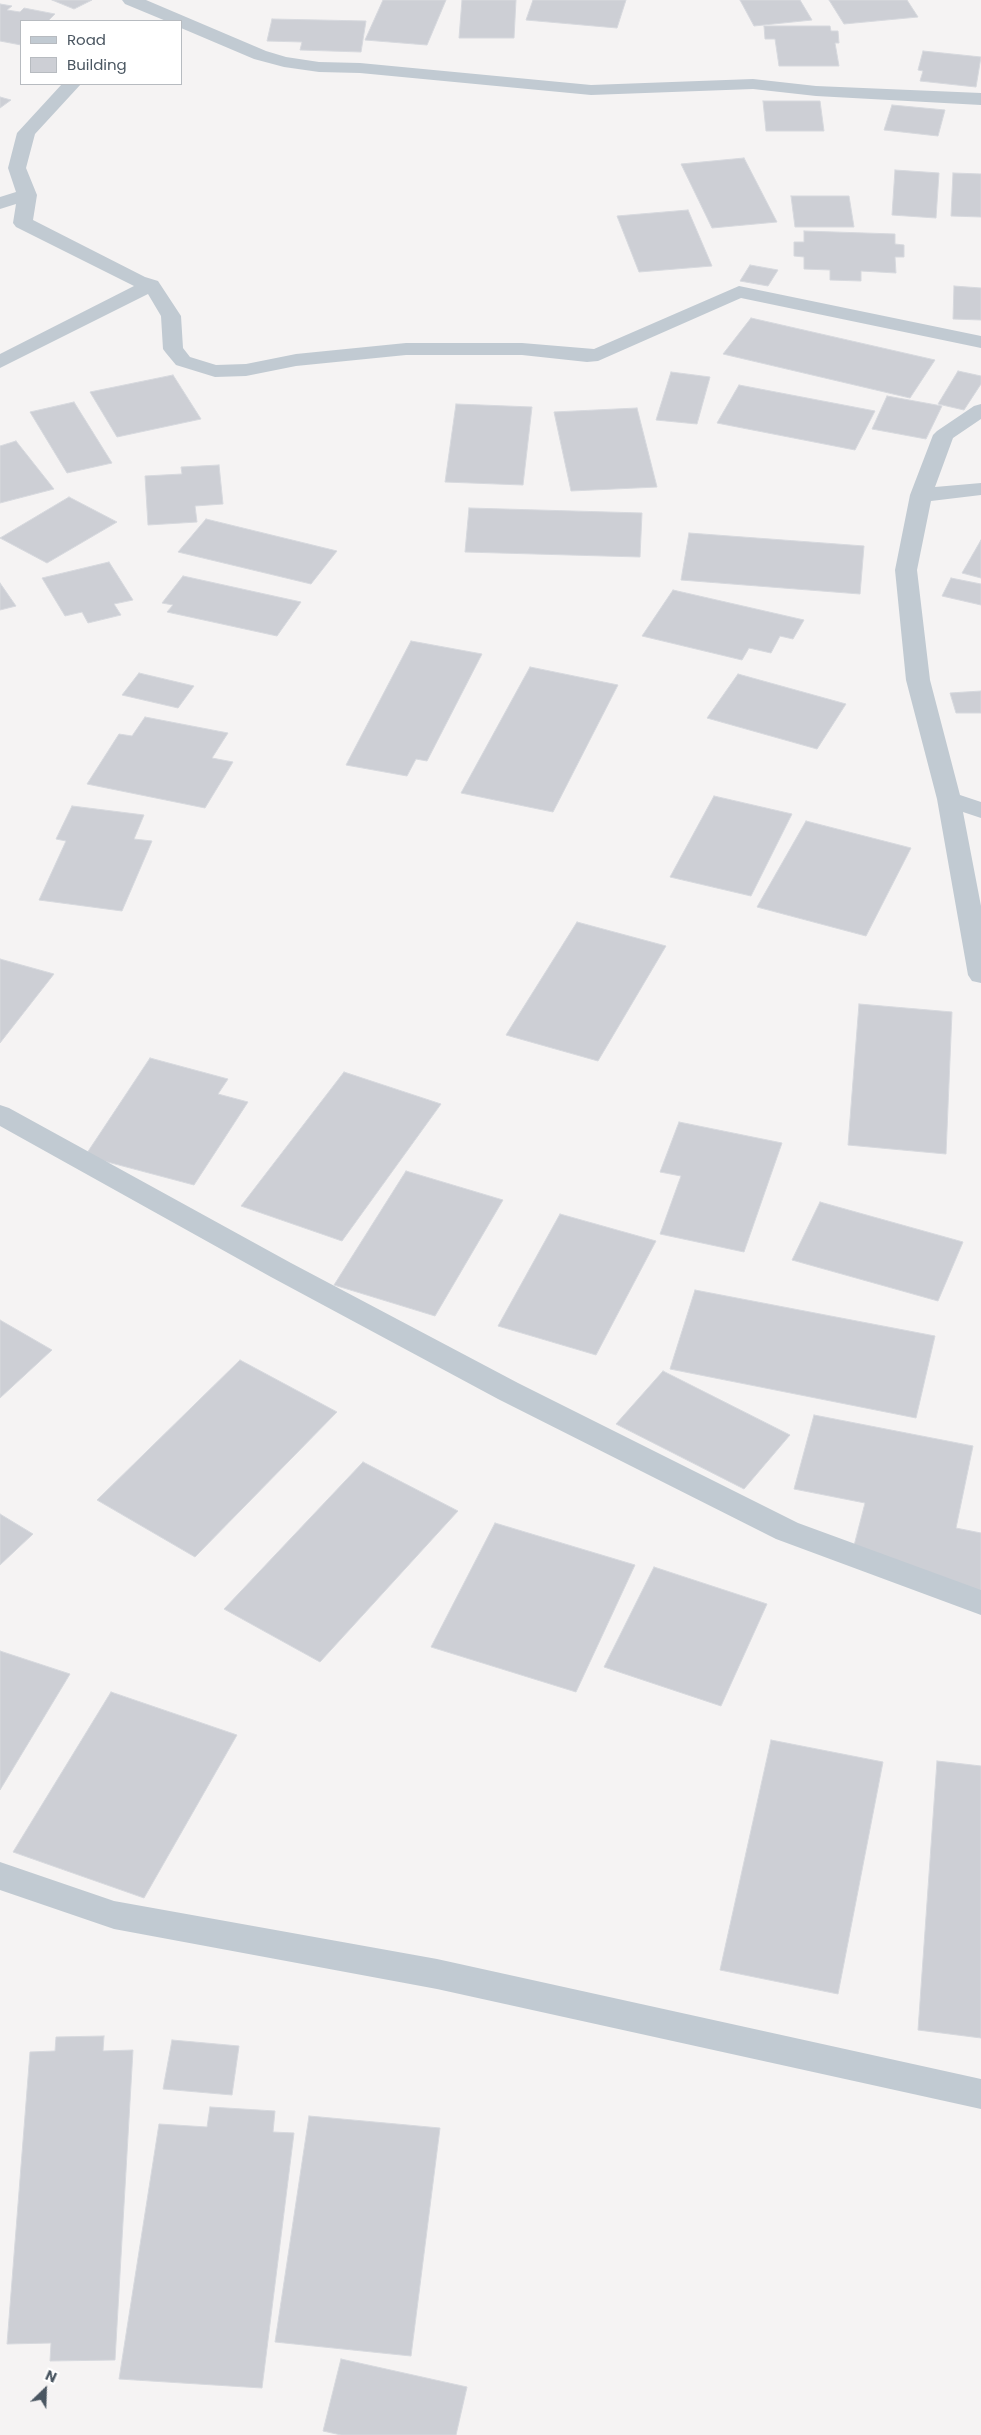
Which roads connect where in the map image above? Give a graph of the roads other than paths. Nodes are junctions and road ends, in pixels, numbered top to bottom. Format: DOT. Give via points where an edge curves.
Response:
graph roads {
  1 [pos="130,5"];
  2 [pos="170,20"];
  3 [pos="188,27"];
  4 [pos="71,85"];
  5 [pos="981,99"];
  6 [pos="26,195"];
  7 [pos="0,203"];
  8 [pos="151,285"];
  9 [pos="981,342"];
  10 [pos="0,362"];
  11 [pos="981,410"];
  12 [pos="981,489"];
  13 [pos="921,494"];
  14 [pos="949,799"];
  15 [pos="981,810"];
  16 [pos="981,975"];
  17 [pos="0,1114"];
  18 [pos="981,1603"];
  19 [pos="0,1876"];
  20 [pos="981,2094"];
  1 -- 2 [label="street"];
  3 -- 5 [label="street" via="260,55 319,67 591,90 753,84 816,91"];
  4 -- 6 [label="street" via="26,133 17,168"];
  6 -- 7 [label="street"];
  6 -- 8 [label="street" via="23,223"];
  8 -- 9 [label="street" via="171,316 173,349 183,361 215,371 246,370 296,360 406,349 522,349 592,356 740,292"];
  8 -- 10 [label="street"];
  11 -- 13 [label="street" via="944,435"];
  12 -- 13 [label="street"];
  13 -- 14 [label="street" via="906,570 918,680"];
  14 -- 15 [label="street"];
  14 -- 16 [label="street"];
  17 -- 18 [label="street" via="508,1391 787,1531"];
  19 -- 20 [label="street" via="114,1915 437,1974"];
}
